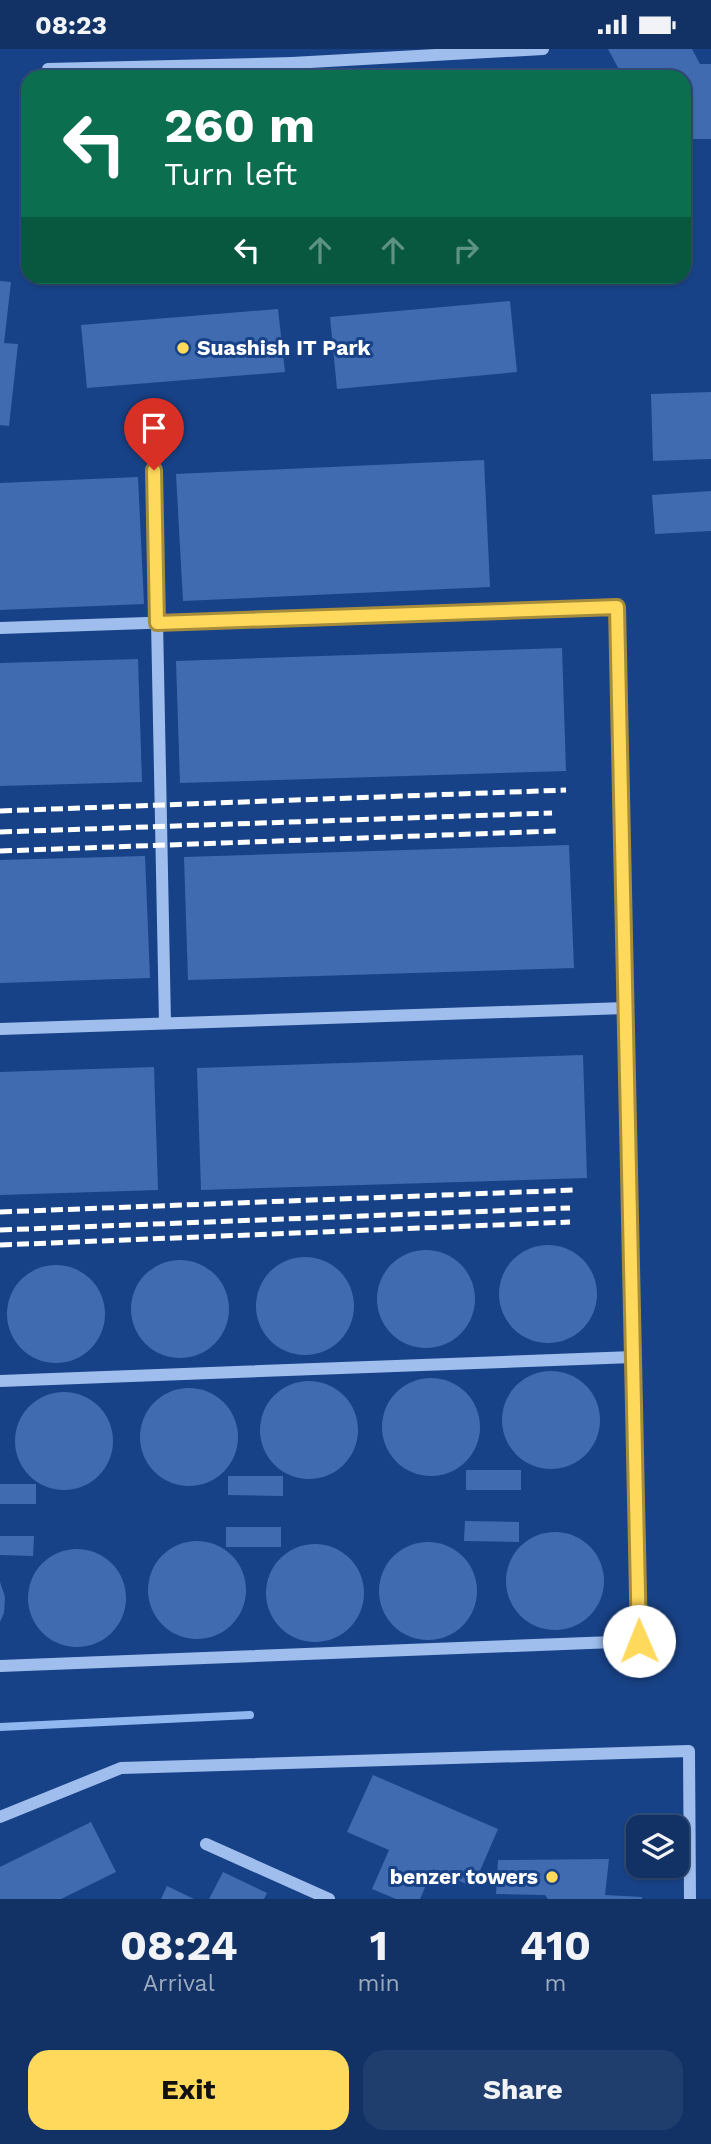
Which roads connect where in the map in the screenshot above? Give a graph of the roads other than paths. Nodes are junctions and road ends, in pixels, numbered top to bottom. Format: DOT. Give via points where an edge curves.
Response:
graph roads {
  1 [pos="543,49"];
  2 [pos="292,63"];
  3 [pos="48,69"];
  4 [pos="292,70"];
  5 [pos="154,470"];
  6 [pos="157,623"];
  7 [pos="0,628"];
  8 [pos="625,1008"];
  9 [pos="165,1023"];
  10 [pos="0,1029"];
  11 [pos="633,1357"];
  12 [pos="0,1381"];
  13 [pos="0,1666"];
  14 [pos="0,1817"];
  15 [pos="206,1845"];
  16 [pos="329,1899"];
  17 [pos="690,1899"];
  1 -- 2 [label="street"];
  2 -- 3 [label="street"];
  2 -- 4 [label="street"];
  5 -- 6 [label="street"];
  6 -- 7 [label="street"];
  6 -- 8 [label="street" via="617,607"];
  6 -- 9 [label="street"];
  8 -- 9 [label="street"];
  8 -- 11 [label="street"];
  9 -- 10 [label="street"];
  11 -- 12 [label="street"];
  11 -- 13 [label="street" via="639,1641"];
  14 -- 17 [label="street" via="121,1768 689,1751"];
  15 -- 16 [label="street"];
}
